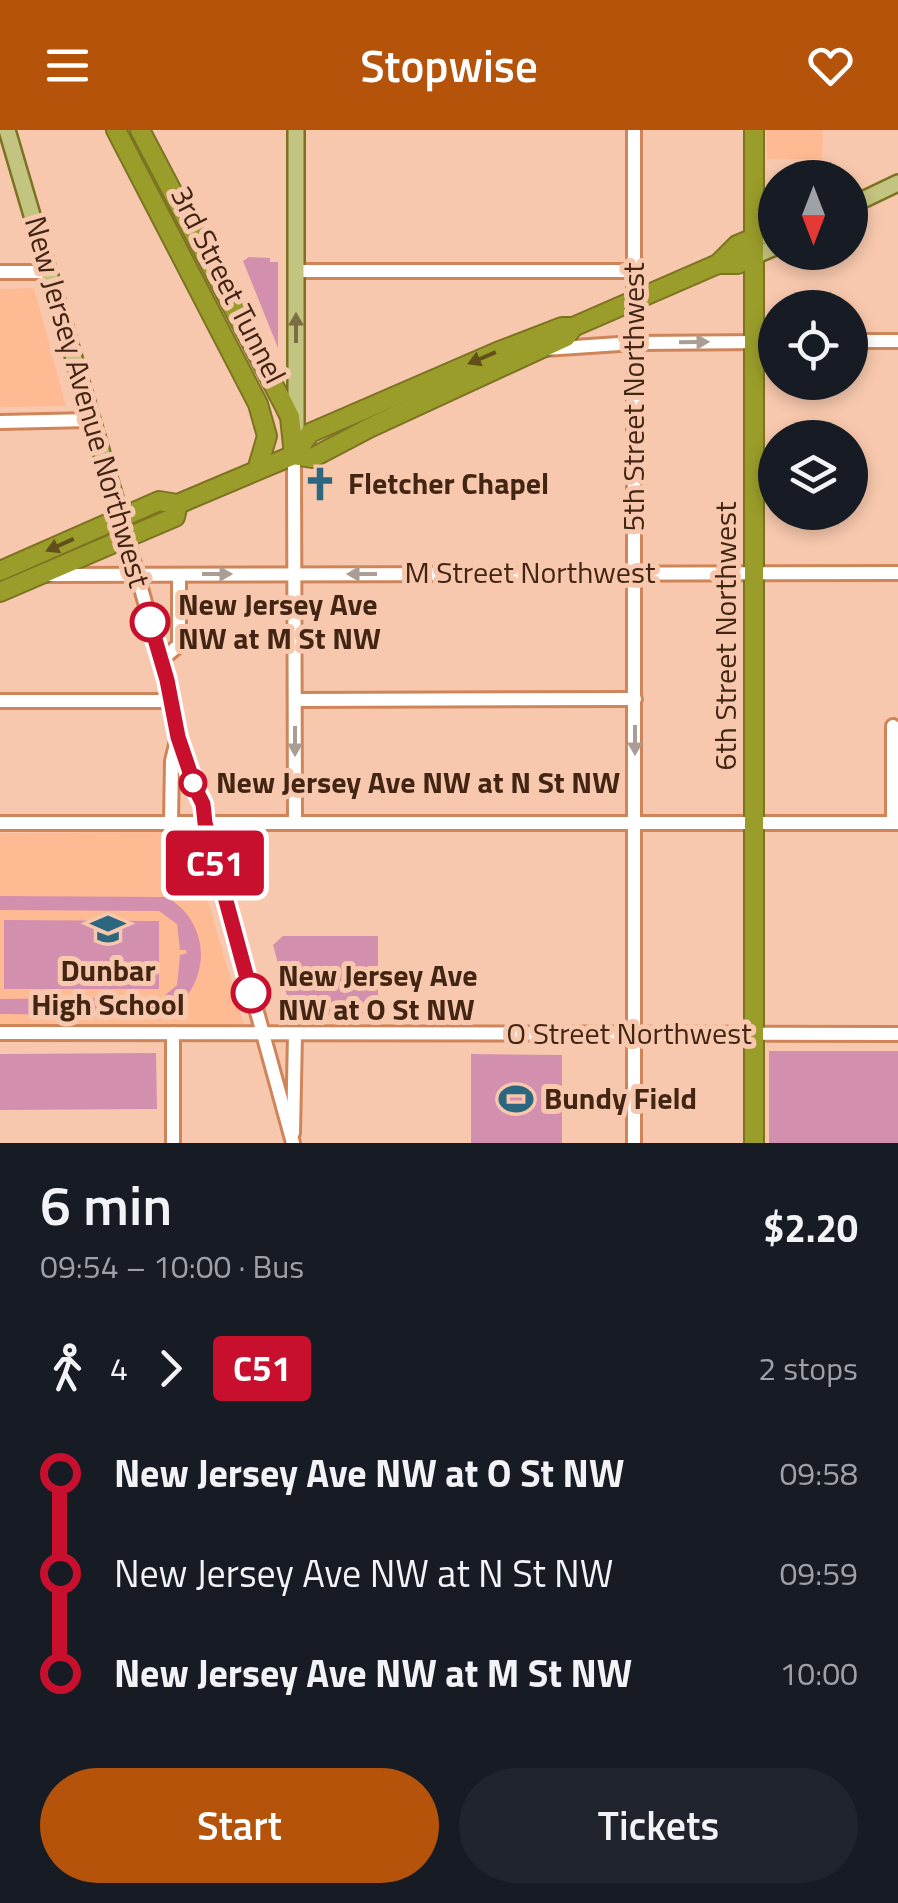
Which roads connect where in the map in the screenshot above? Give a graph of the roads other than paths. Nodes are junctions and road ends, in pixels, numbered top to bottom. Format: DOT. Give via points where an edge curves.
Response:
graph roads {
  1 [pos="7,130"];
  2 [pos="116,130"];
  3 [pos="140,130"];
  4 [pos="296,130"];
  5 [pos="634,130"];
  6 [pos="754,130"];
  7 [pos="898,183"];
  8 [pos="868,197"];
  9 [pos="758,244"];
  10 [pos="754,247"];
  11 [pos="758,247"];
  12 [pos="296,271"];
  13 [pos="0,272"];
  14 [pos="48,272"];
  15 [pos="634,272"];
  16 [pos="634,301"];
  17 [pos="574,327"];
  18 [pos="868,341"];
  19 [pos="898,341"];
  20 [pos="754,342"];
  21 [pos="758,342"];
  22 [pos="634,343"];
  23 [pos="543,349"];
  24 [pos="91,420"];
  25 [pos="0,422"];
  26 [pos="294,455"];
  27 [pos="256,470"];
  28 [pos="178,504"];
  29 [pos="120,518"];
  30 [pos="127,539"];
  31 [pos="0,571"];
  32 [pos="634,573"];
  33 [pos="754,573"];
  34 [pos="898,573"];
  35 [pos="295,574"];
  36 [pos="42,575"];
  37 [pos="139,576"];
  38 [pos="178,576"];
  39 [pos="0,592"];
  40 [pos="150,617"];
  41 [pos="167,656"];
  42 [pos="635,698"];
  43 [pos="296,700"];
  44 [pos="0,701"];
  45 [pos="171,701"];
  46 [pos="893,726"];
  47 [pos="178,737"];
  48 [pos="0,823"];
  49 [pos="171,823"];
  50 [pos="205,823"];
  51 [pos="295,823"];
  52 [pos="635,823"];
  53 [pos="754,823"];
  54 [pos="896,823"];
  55 [pos="0,1033"];
  56 [pos="173,1034"];
  57 [pos="262,1034"];
  58 [pos="295,1034"];
  59 [pos="634,1034"];
  60 [pos="754,1034"];
  61 [pos="898,1034"];
  62 [pos="293,1142"];
  63 [pos="173,1143"];
  64 [pos="634,1143"];
  65 [pos="754,1143"];
  1 -- 14 [label="main road, New Jersey Avenue Northwest"];
  2 -- 27 [label="highway, 3rd Street Tunnel" via="258,404 267,436"];
  3 -- 26 [label="highway, 3rd Street Tunnel" via="290,417"];
  4 -- 12 [label="main road"];
  5 -- 15 [label="street, 5th Street Northwest"];
  6 -- 10 [label="highway, 6th Street Northwest"];
  7 -- 8 [label="main road"];
  9 -- 10 [label="main road"];
  10 -- 11 [label="main road"];
  10 -- 16 [label="highway" via="737,245 718,264"];
  10 -- 20 [label="highway, 6th Street Northwest"];
  12 -- 15 [label="street"];
  26 -- 12 [label="main road, one-way"];
  13 -- 14 [label="street"];
  14 -- 24 [label="main road, New Jersey Avenue Northwest"];
  15 -- 16 [label="street, 5th Street Northwest"];
  16 -- 17 [label="highway"];
  16 -- 22 [label="street, 5th Street Northwest"];
  17 -- 23 [label="highway"];
  17 -- 26 [label="highway, one-way" via="497,352 310,433"];
  18 -- 19 [label="street"];
  20 -- 21 [label="street"];
  22 -- 20 [label="street, one-way"];
  20 -- 33 [label="highway, 6th Street Northwest"];
  22 -- 23 [label="street"];
  22 -- 32 [label="street, 5th Street Northwest"];
  23 -- 26 [label="highway" via="312,458"];
  24 -- 25 [label="street"];
  24 -- 29 [label="main road, New Jersey Avenue Northwest"];
  26 -- 27 [label="highway"];
  26 -- 35 [label="street"];
  27 -- 28 [label="highway"];
  28 -- 29 [label="highway" via="159,501"];
  28 -- 30 [label="highway" via="175,517"];
  29 -- 30 [label="main road, New Jersey Avenue Northwest"];
  29 -- 31 [label="highway, one-way"];
  30 -- 36 [label="highway"];
  30 -- 37 [label="street, New Jersey Avenue Northwest"];
  32 -- 33 [label="street, M Street Northwest"];
  32 -- 35 [label="street, M Street Northwest, one-way"];
  32 -- 42 [label="street, 5th Street Northwest"];
  33 -- 34 [label="street, M Street Northwest"];
  33 -- 53 [label="highway, 6th Street Northwest"];
  38 -- 35 [label="street, M Street Northwest, one-way"];
  35 -- 43 [label="street"];
  36 -- 37 [label="street, M Street Northwest"];
  36 -- 39 [label="highway"];
  37 -- 38 [label="street, M Street Northwest"];
  37 -- 40 [label="street, New Jersey Avenue Northwest"];
  38 -- 41 [label="street" via="179,645"];
  40 -- 41 [label="street, New Jersey Avenue Northwest"];
  40 -- 45 [label="street, New Jersey Avenue Northwest"];
  41 -- 47 [label="street, New Jersey Avenue Northwest" via="177,692"];
  42 -- 43 [label="street"];
  42 -- 52 [label="street, 5th Street Northwest, one-way"];
  43 -- 51 [label="street, one-way"];
  44 -- 45 [label="street"];
  45 -- 47 [label="street, New Jersey Avenue Northwest"];
  46 -- 54 [label="street"];
  47 -- 49 [label="street"];
  47 -- 50 [label="street, New Jersey Avenue Northwest" via="196,790 196,813"];
  48 -- 49 [label="street"];
  49 -- 50 [label="street"];
  50 -- 51 [label="street"];
  50 -- 57 [label="street, New Jersey Avenue Northwest"];
  51 -- 52 [label="street"];
  52 -- 53 [label="street"];
  52 -- 59 [label="street, 5th Street Northwest"];
  53 -- 54 [label="street"];
  53 -- 60 [label="highway, 6th Street Northwest"];
  55 -- 56 [label="street, O Street Northwest"];
  56 -- 57 [label="street, O Street Northwest"];
  56 -- 63 [label="street"];
  57 -- 58 [label="street, O Street Northwest"];
  57 -- 62 [label="street, New Jersey Avenue Northwest"];
  58 -- 59 [label="street, O Street Northwest"];
  58 -- 62 [label="street"];
  59 -- 60 [label="street, O Street Northwest"];
  59 -- 64 [label="street, 5th Street Northwest"];
  60 -- 61 [label="street, O Street Northwest"];
  60 -- 65 [label="highway, 6th Street Northwest"];
}
